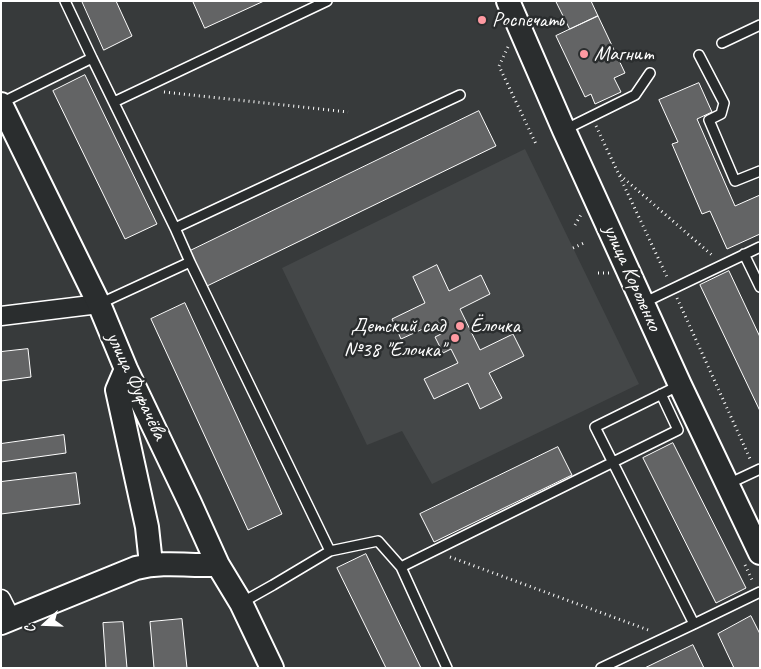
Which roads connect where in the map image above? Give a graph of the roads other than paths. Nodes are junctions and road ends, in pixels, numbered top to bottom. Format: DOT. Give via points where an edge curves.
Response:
graph roads {
  1 [pos="65,1"];
  2 [pos="327,1"];
  3 [pos="508,1"];
  4 [pos="760,25"];
  5 [pos="722,43"];
  6 [pos="700,55"];
  7 [pos="92,58"];
  8 [pos="650,73"];
  9 [pos="460,95"];
  10 [pos="114,102"];
  11 [pos="1,104"];
  12 [pos="564,130"];
  13 [pos="760,171"];
  14 [pos="175,228"];
  15 [pos="760,247"];
  16 [pos="744,254"];
  17 [pos="190,262"];
  18 [pos="760,287"];
  19 [pos="643,303"];
  20 [pos="99,304"];
  21 [pos="1,316"];
  22 [pos="126,369"];
  23 [pos="671,390"];
  24 [pos="612,461"];
  25 [pos="758,470"];
  26 [pos="727,485"];
  27 [pos="330,551"];
  28 [pos="760,553"];
  29 [pos="150,564"];
  30 [pos="218,565"];
  31 [pos="401,567"];
  32 [pos="760,592"];
  33 [pos="1,599"];
  34 [pos="241,603"];
  35 [pos="6,621"];
  36 [pos="694,624"];
  37 [pos="272,668"];
  38 [pos="447,668"];
  39 [pos="602,668"];
  1 -- 7 [label="lane"];
  2 -- 10 [label="lane"];
  3 -- 12 [label="street, улица Короленко"];
  4 -- 5 [label="lane"];
  6 -- 13 [label="lane" via="724,103 721,114 709,120 735,181"];
  7 -- 10 [label="lane"];
  7 -- 11 [label="lane"];
  8 -- 12 [label="lane" via="635,95"];
  9 -- 14 [label="lane"];
  10 -- 14 [label="lane"];
  11 -- 20 [label="street, улица Фуфачёва"];
  12 -- 19 [label="street, улица Короленко"];
  14 -- 17 [label="lane"];
  15 -- 16 [label="lane"];
  16 -- 18 [label="lane"];
  16 -- 19 [label="lane"];
  17 -- 20 [label="lane"];
  17 -- 27 [label="lane"];
  19 -- 23 [label="street, улица Короленко"];
  20 -- 21 [label="street"];
  20 -- 22 [label="street, улица Фуфачёва"];
  22 -- 29 [label="street" via="117,390 147,527"];
  22 -- 30 [label="street, улица Фуфачёва"];
  23 -- 24 [label="lane" via="678,430"];
  23 -- 24 [label="lane" via="595,427"];
  23 -- 26 [label="street, улица Короленко"];
  24 -- 31 [label="lane"];
  24 -- 36 [label="lane"];
  25 -- 26 [label="lane"];
  26 -- 28 [label="street, улица Короленко"];
  27 -- 31 [label="lane" via="378,542"];
  27 -- 34 [label="lane"];
  29 -- 30 [label="street"];
  29 -- 35 [label="street"];
  30 -- 34 [label="street, улица Фуфачёва"];
  31 -- 38 [label="lane"];
  32 -- 36 [label="lane"];
  33 -- 35 [label="street"];
  34 -- 37 [label="street, улица Фуфачёва"];
  36 -- 39 [label="lane"];
}
